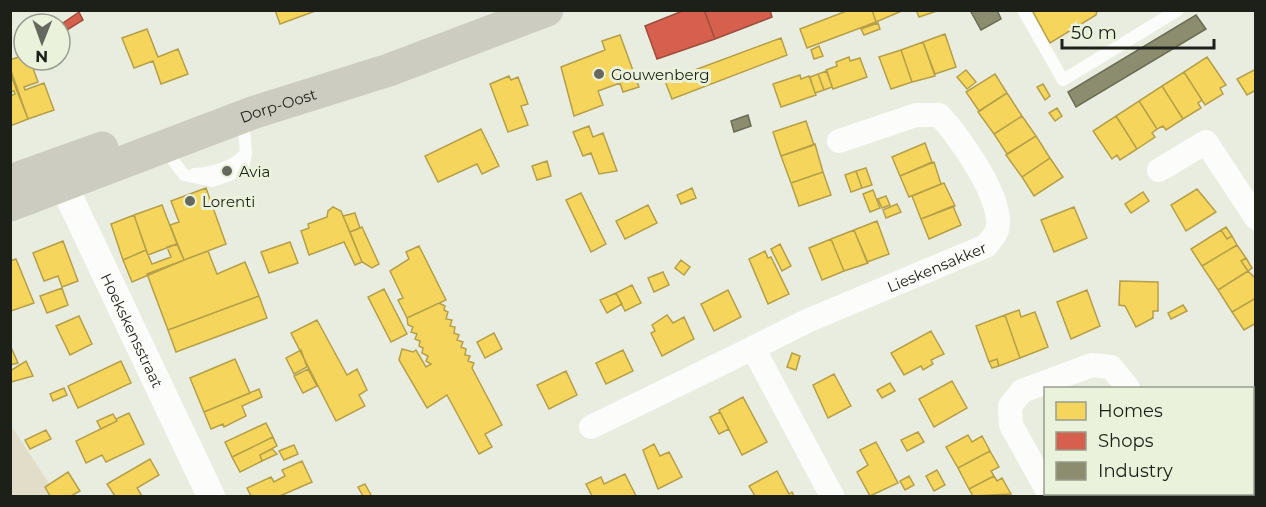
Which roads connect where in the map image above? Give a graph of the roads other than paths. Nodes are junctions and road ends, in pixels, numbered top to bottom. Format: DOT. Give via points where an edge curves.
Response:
graph roads {
  1 [pos="505,10"];
  2 [pos="547,10"];
  3 [pos="1023,10"];
  4 [pos="1178,10"];
  5 [pos="250,111"];
  6 [pos="839,141"];
  7 [pos="164,147"];
  8 [pos="1159,170"];
  9 [pos="61,175"];
  10 [pos="10,181"];
  11 [pos="10,205"];
  12 [pos="1256,218"];
  13 [pos="753,348"];
  14 [pos="1127,387"];
  15 [pos="591,427"];
  16 [pos="1044,484"];
  17 [pos="211,496"];
  18 [pos="832,496"];
  1 -- 9 [label="main road, Dorp-Oost" via="375,59 249,94"];
  2 -- 5 [label="main road, Dorp-Oost" via="389,70"];
  3 -- 4 [label="lane" via="1063,80"];
  5 -- 7 [label="main road, Dorp-Oost"];
  5 -- 7 [label="lane" via="243,170 212,181 184,175"];
  6 -- 13 [label="street, Lieskensakker" via="916,115 939,116 953,129 986,182 996,212 997,230 986,246 807,321"];
  7 -- 9 [label="main road, Dorp-Oost"];
  8 -- 12 [label="street" via="1206,142"];
  9 -- 10 [label="main road, Dorp-Oost"];
  9 -- 11 [label="main road, Dorp-Oost"];
  9 -- 17 [label="street, Hoekskensstraat"];
  13 -- 15 [label="street, Lieskensakker"];
  13 -- 18 [label="street"];
  14 -- 16 [label="street" via="1111,368 1092,365 1022,392 1010,406 1011,425"];
}
